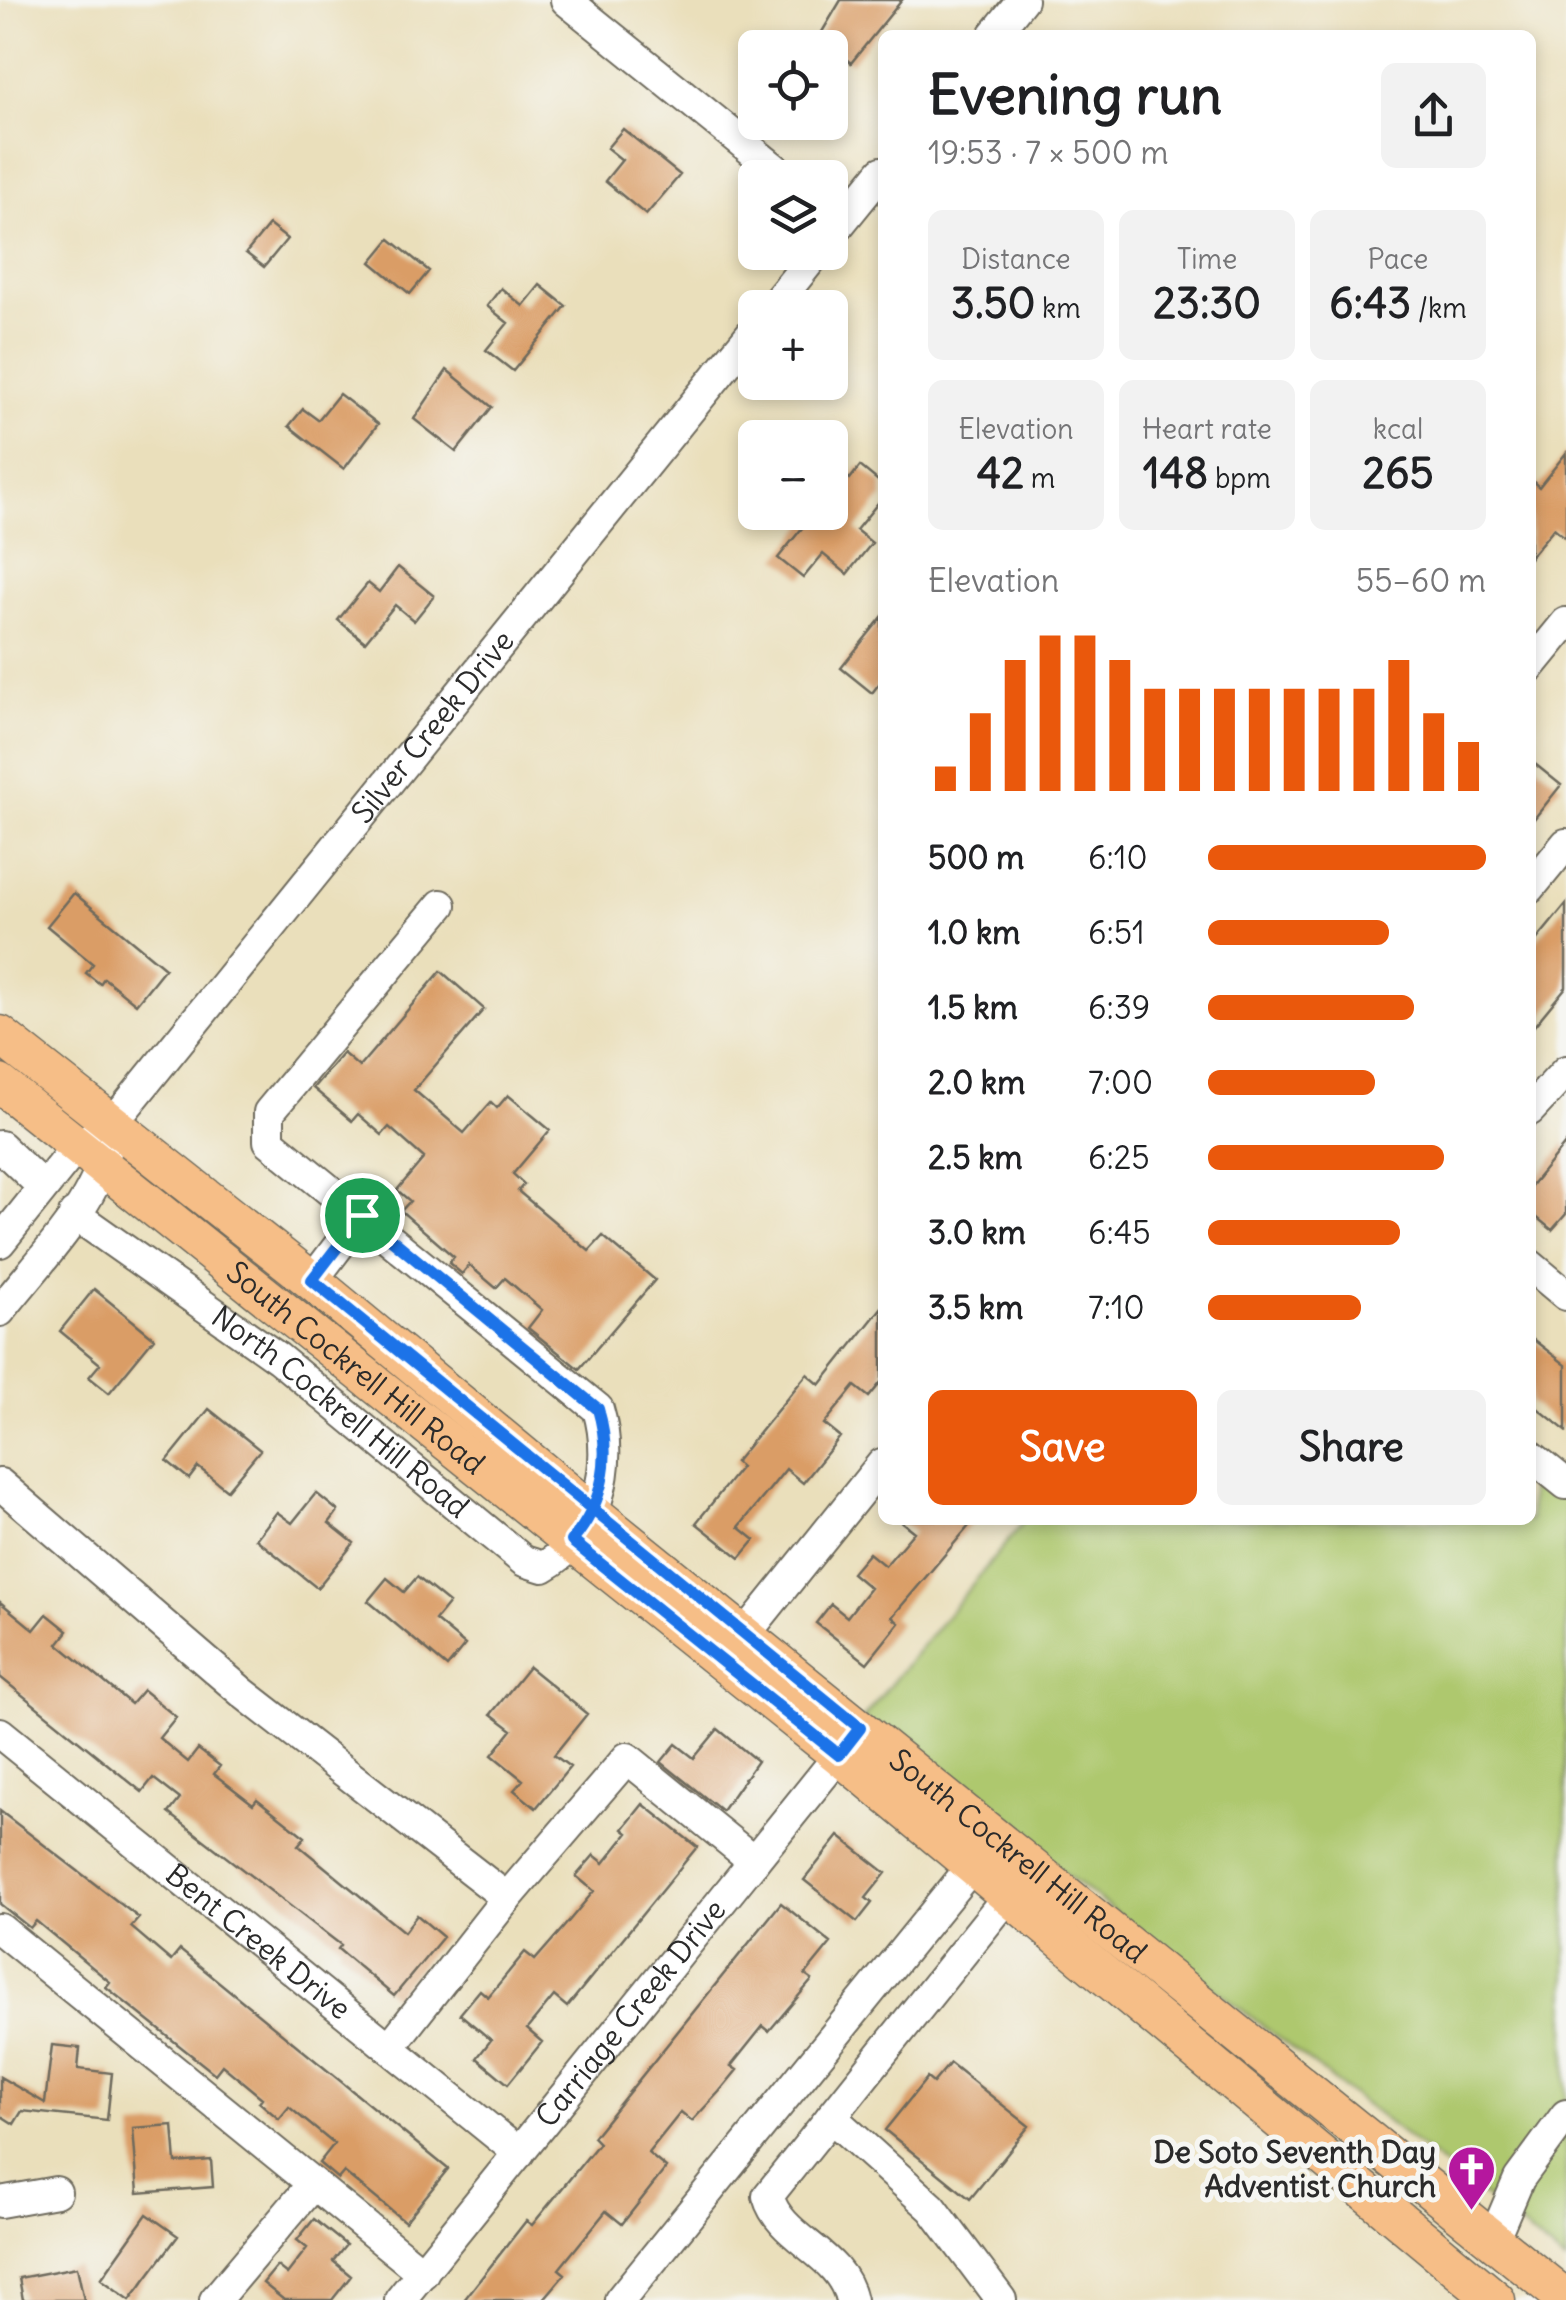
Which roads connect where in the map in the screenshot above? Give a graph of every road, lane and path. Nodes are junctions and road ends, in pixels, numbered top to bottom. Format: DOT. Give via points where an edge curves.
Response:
graph roads {
  1 [pos="566,0"];
  2 [pos="1022,0"];
  3 [pos="998,30"];
  4 [pos="764,160"];
  5 [pos="878,176"];
  6 [pos="848,209"];
  7 [pos="803,270"];
  8 [pos="786,290"];
  9 [pos="738,349"];
  10 [pos="1566,623"];
  11 [pos="1536,659"];
  12 [pos="1566,844"];
  13 [pos="1536,881"];
  14 [pos="441,906"];
  15 [pos="0,1035"];
  16 [pos="1566,1071"];
  17 [pos="0,1084"];
  18 [pos="1536,1104"];
  19 [pos="112,1125"];
  20 [pos="0,1146"];
  21 [pos="90,1156"];
  22 [pos="43,1187"];
  23 [pos="74,1214"];
  24 [pos="362,1215"];
  25 [pos="0,1242"];
  26 [pos="1536,1270"];
  27 [pos="312,1280"];
  28 [pos="1565,1293"];
  29 [pos="0,1312"];
  30 [pos="1536,1460"];
  31 [pos="878,1469"];
  32 [pos="0,1484"];
  33 [pos="1566,1484"];
  34 [pos="584,1528"];
  35 [pos="734,1648"];
  36 [pos="0,1733"];
  37 [pos="850,1742"];
  38 [pos="754,1861"];
  39 [pos="974,1865"];
  40 [pos="1020,1881"];
  41 [pos="507,1898"];
  42 [pos="0,1929"];
  43 [pos="390,2048"];
  44 [pos="1566,2115"];
  45 [pos="831,2117"];
  46 [pos="519,2152"];
  47 [pos="312,2185"];
  48 [pos="56,2192"];
  49 [pos="0,2202"];
  50 [pos="1492,2240"];
  51 [pos="423,2273"];
  52 [pos="1566,2299"];
  53 [pos="216,2300"];
  54 [pos="400,2300"];
  55 [pos="620,2300"];
  56 [pos="851,2300"];
  57 [pos="1001,2300"];
  58 [pos="1496,2300"];
  1 -- 4 [label="street"];
  2 -- 3 [label="street"];
  5 -- 6 [label="street"];
  7 -- 8 [label="street"];
  9 -- 19 [label="street, Silver Creek Drive"];
  10 -- 11 [label="street"];
  12 -- 13 [label="street"];
  14 -- 24 [label="street" via="270,1112 269,1142"];
  15 -- 19 [label="main road, South Cockrell Hill Road"];
  16 -- 18 [label="street"];
  17 -- 21 [label="main road, South Cockrell Hill Road"];
  19 -- 21 [label="street, Silver Creek Drive"];
  19 -- 27 [label="main road, South Cockrell Hill Road"];
  20 -- 22 [label="street"];
  21 -- 22 [label="street, Silver Creek Drive"];
  21 -- 23 [label="street, Silver Creek Drive"];
  21 -- 34 [label="main road, South Cockrell Hill Road"];
  22 -- 25 [label="street, Silver Creek Drive"];
  23 -- 29 [label="street, Silver Creek Drive"];
  23 -- 34 [label="street, North Cockrell Hill Road" via="278,1358 524,1561 543,1567"];
  24 -- 27 [label="street"];
  24 -- 34 [label="street" via="598,1409 608,1440"];
  26 -- 28 [label="street"];
  27 -- 34 [label="main road, South Cockrell Hill Road"];
  30 -- 33 [label="street"];
  31 -- 35 [label="street"];
  32 -- 41 [label="street" via="243,1693"];
  34 -- 35 [label="main road, South Cockrell Hill Road"];
  35 -- 37 [label="main road, South Cockrell Hill Road"];
  36 -- 43 [label="street, Bent Creek Drive"];
  37 -- 38 [label="street, Carriage Creek Drive"];
  37 -- 39 [label="main road, South Cockrell Hill Road"];
  37 -- 40 [label="main road, South Cockrell Hill Road"];
  38 -- 41 [label="street" via="628,1758"];
  38 -- 46 [label="street, Carriage Creek Drive"];
  39 -- 40 [label="main road, South Cockrell Hill Road"];
  39 -- 55 [label="street"];
  40 -- 45 [label="street"];
  40 -- 50 [label="main road, South Cockrell Hill Road"];
  40 -- 58 [label="main road, South Cockrell Hill Road"];
  41 -- 43 [label="street"];
  42 -- 47 [label="street"];
  43 -- 46 [label="street, Bent Creek Drive"];
  44 -- 50 [label="street" via="1519,2179"];
  45 -- 56 [label="street" via="768,2196 772,2212 836,2268"];
  45 -- 57 [label="street" via="932,2208"];
  46 -- 51 [label="street, Carriage Creek Drive"];
  47 -- 51 [label="street"];
  47 -- 53 [label="street"];
  48 -- 49 [label="street"];
  50 -- 52 [label="main road, South Cockrell Hill Road"];
  51 -- 54 [label="street, Carriage Creek Drive"];
}
